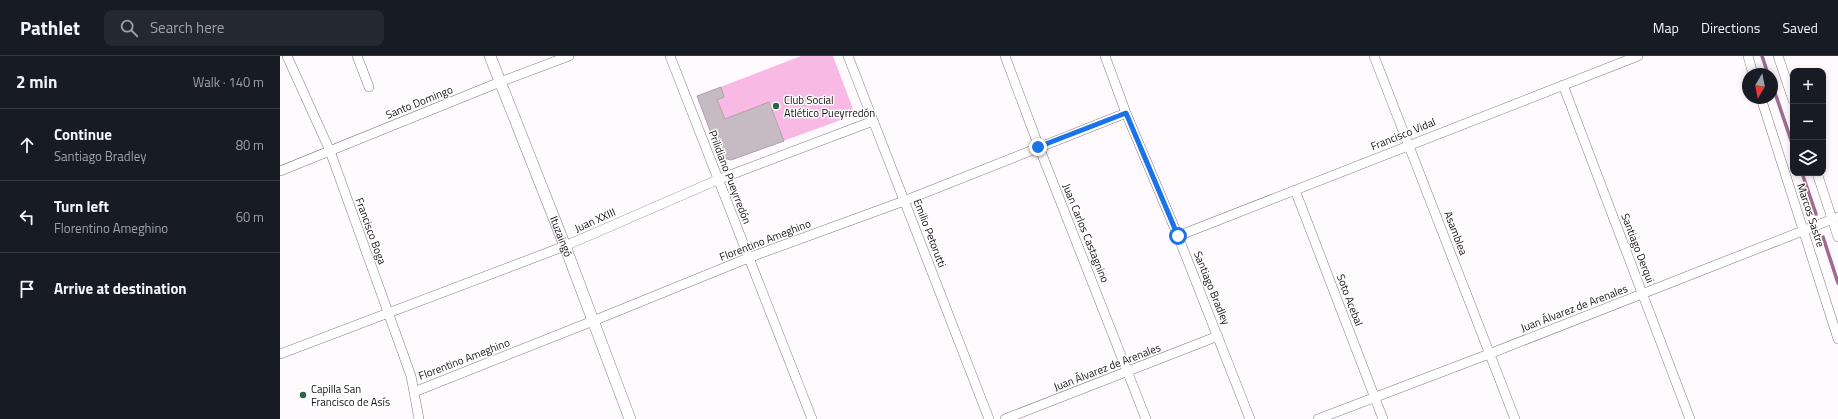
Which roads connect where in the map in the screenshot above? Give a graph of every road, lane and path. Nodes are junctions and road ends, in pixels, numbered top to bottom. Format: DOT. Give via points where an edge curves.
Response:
graph roads {
  1 [pos="288,56"];
  2 [pos="357,56"];
  3 [pos="490,56"];
  4 [pos="569,56"];
  5 [pos="670,56"];
  6 [pos="848,56"];
  7 [pos="1005,56"];
  8 [pos="1105,56"];
  9 [pos="1374,56"];
  10 [pos="1638,56"];
  11 [pos="1748,56"];
  12 [pos="1778,56"];
  13 [pos="1752,68"];
  14 [pos="500,82"];
  15 [pos="1563,85"];
  16 [pos="369,87"];
  17 [pos="1790,91"];
  18 [pos="1763,104"];
  19 [pos="1126,113"];
  20 [pos="874,121"];
  21 [pos="1408,144"];
  22 [pos="1038,147"];
  23 [pos="330,151"];
  24 [pos="280,171"];
  25 [pos="1818,176"];
  26 [pos="717,180"];
  27 [pos="1295,190"];
  28 [pos="904,201"];
  29 [pos="1835,218"];
  30 [pos="1804,230"];
  31 [pos="1178,236"];
  32 [pos="1838,237"];
  33 [pos="565,246"];
  34 [pos="748,258"];
  35 [pos="1643,294"];
  36 [pos="387,312"];
  37 [pos="593,322"];
  38 [pos="1218,336"];
  39 [pos="1838,339"];
  40 [pos="280,354"];
  41 [pos="1490,354"];
  42 [pos="1128,372"];
  43 [pos="414,392"];
  44 [pos="1374,398"];
  45 [pos="419,419"];
  46 [pos="630,419"];
  47 [pos="812,419"];
  48 [pos="989,419"];
  49 [pos="1005,419"];
  50 [pos="1146,419"];
  51 [pos="1250,419"];
  52 [pos="1318,419"];
  53 [pos="1383,419"];
  54 [pos="1515,419"];
  55 [pos="1690,419"];
  1 -- 23 [label="street, Francisco Boga"];
  2 -- 16 [label="street"];
  3 -- 14 [label="street, Ituzaingó"];
  4 -- 14 [label="street, Santo Domingo"];
  5 -- 26 [label="street, Prilidiano Pueyrredón"];
  6 -- 20 [label="street, Emilio Petorutti"];
  7 -- 22 [label="street, Juan Carlos Castagnino"];
  8 -- 19 [label="street, Santiago Bradley"];
  9 -- 21 [label="street, Asamblea"];
  10 -- 15 [label="street, Francisco Vidal"];
  11 -- 13 [label="street"];
  12 -- 17 [label="street"];
  14 -- 23 [label="street, Santo Domingo"];
  14 -- 33 [label="street, Ituzaingó"];
  15 -- 21 [label="street, Francisco Vidal"];
  15 -- 35 [label="street, Santiago Derqui"];
  18 -- 30 [label="street, Marcos Sastre"];
  19 -- 22 [label="street, Florentino Ameghino"];
  19 -- 31 [label="street, Santiago Bradley"];
  20 -- 26 [label="street, Juan XXIII"];
  20 -- 28 [label="street, Emilio Petorutti"];
  21 -- 27 [label="street, Francisco Vidal"];
  21 -- 41 [label="street, Asamblea"];
  22 -- 28 [label="street, Florentino Ameghino"];
  22 -- 42 [label="street, Juan Carlos Castagnino"];
  23 -- 24 [label="street, Santo Domingo"];
  23 -- 36 [label="street, Francisco Boga"];
  25 -- 29 [label="street, Marcos Sastre"];
  26 -- 33 [label="street, Juan XXIII"];
  26 -- 34 [label="street, Prilidiano Pueyrredón"];
  27 -- 31 [label="street, Francisco Vidal"];
  27 -- 44 [label="street, Soto Acebal"];
  28 -- 34 [label="street, Florentino Ameghino"];
  28 -- 48 [label="street, Emilio Petorutti"];
  29 -- 30 [label="street, Juan Álvarez de Arenales"];
  29 -- 32 [label="street, Marcos Sastre"];
  30 -- 35 [label="street, Juan Álvarez de Arenales"];
  30 -- 39 [label="street, Marcos Sastre"];
  31 -- 38 [label="street, Santiago Bradley"];
  33 -- 36 [label="street, Juan XXIII"];
  33 -- 37 [label="street, Ituzaingó"];
  34 -- 37 [label="street, Florentino Ameghino"];
  34 -- 47 [label="street, Prilidiano Pueyrredón"];
  35 -- 41 [label="street, Juan Álvarez de Arenales"];
  35 -- 55 [label="street, Santiago Derqui"];
  36 -- 40 [label="street, Juan XXIII"];
  36 -- 43 [label="street, Francisco Boga" via="411,376"];
  37 -- 43 [label="street, Florentino Ameghino"];
  37 -- 46 [label="street, Ituzaingó"];
  38 -- 42 [label="street, Juan Álvarez de Arenales"];
  38 -- 51 [label="street, Santiago Bradley"];
  41 -- 44 [label="street, Juan Álvarez de Arenales"];
  41 -- 54 [label="street, Asamblea"];
  42 -- 49 [label="street, Juan Álvarez de Arenales"];
  42 -- 50 [label="street, Juan Carlos Castagnino"];
  43 -- 45 [label="street, Francisco Boga"];
  44 -- 52 [label="street, Juan Álvarez de Arenales"];
  44 -- 53 [label="street, Soto Acebal"];
}
